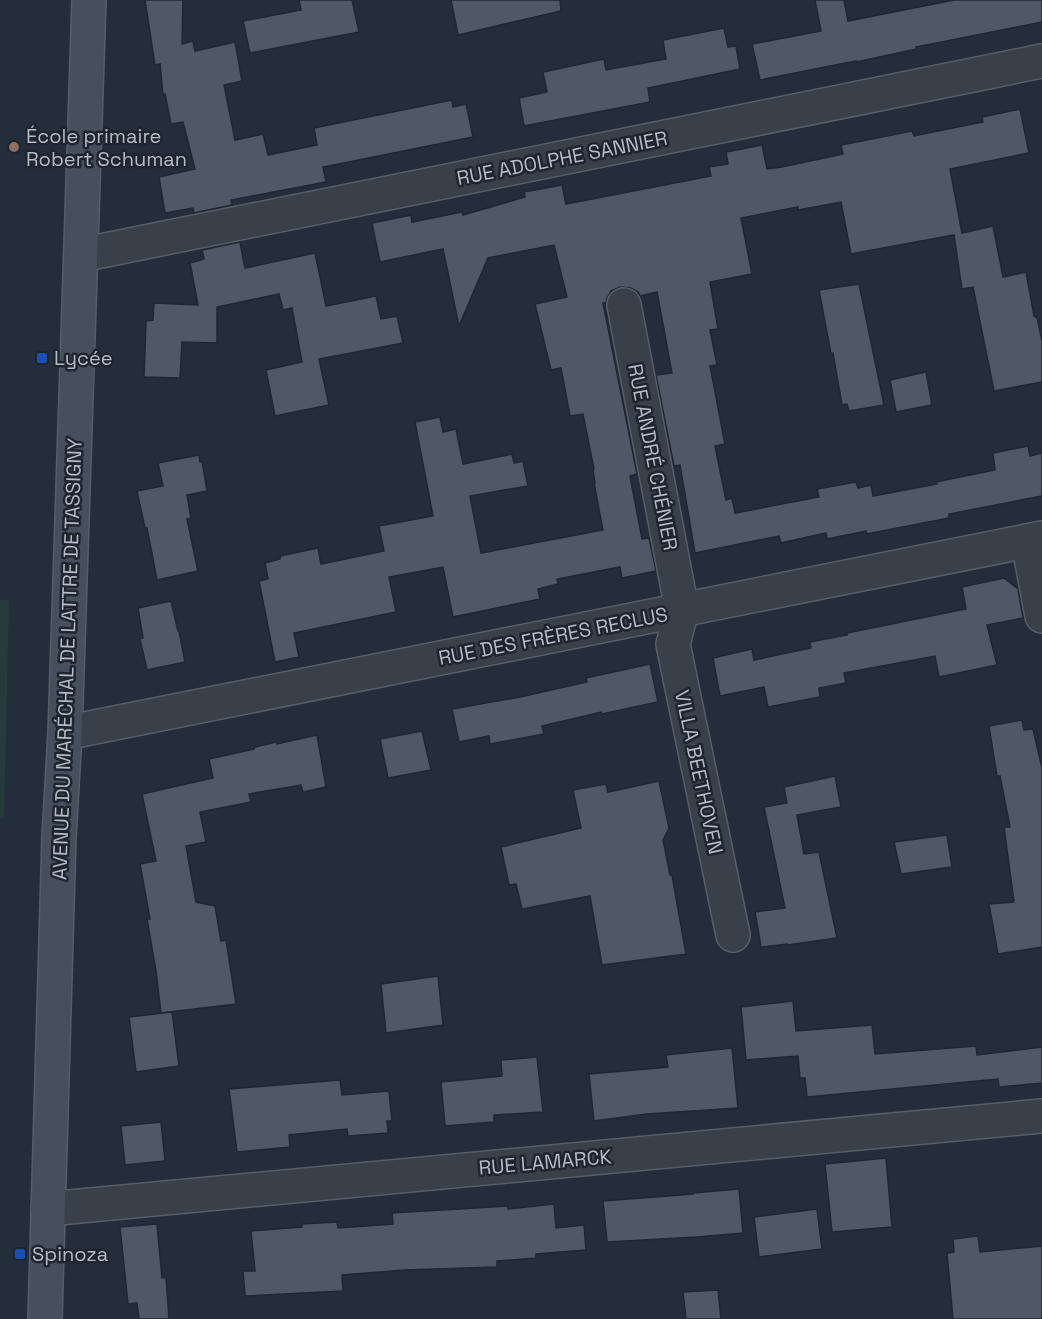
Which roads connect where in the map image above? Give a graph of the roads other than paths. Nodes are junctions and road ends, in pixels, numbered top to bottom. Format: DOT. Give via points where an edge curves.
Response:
graph roads {
  1 [pos="89,0"];
  2 [pos="1042,61"];
  3 [pos="81,255"];
  4 [pos="624,305"];
  5 [pos="1035,539"];
  6 [pos="682,610"];
  7 [pos="1042,616"];
  8 [pos="65,733"];
  9 [pos="733,935"];
  10 [pos="1042,1116"];
  11 [pos="48,1209"];
  12 [pos="45,1319"];
  1 -- 3 [label="street, AVENUE DU MARÉCHAL DE LATTRE DE TASSIGNY"];
  2 -- 3 [label="street, RUE ADOLPHE SANNIER"];
  3 -- 8 [label="street, AVENUE DU MARÉCHAL DE LATTRE DE TASSIGNY"];
  4 -- 6 [label="street, RUE ANDRÉ CHÉNIER"];
  5 -- 6 [label="street, RUE DES FRÈRES RECLUS"];
  5 -- 7 [label="street"];
  6 -- 8 [label="street, RUE DES FRÈRES RECLUS"];
  6 -- 9 [label="street, VILLA BEETHOVEN" via="673,644"];
  8 -- 11 [label="street, AVENUE DU MARÉCHAL DE LATTRE DE TASSIGNY"];
  10 -- 11 [label="street, RUE LAMARCK"];
  11 -- 12 [label="street, AVENUE DU MARÉCHAL DE LATTRE DE TASSIGNY"];
}
